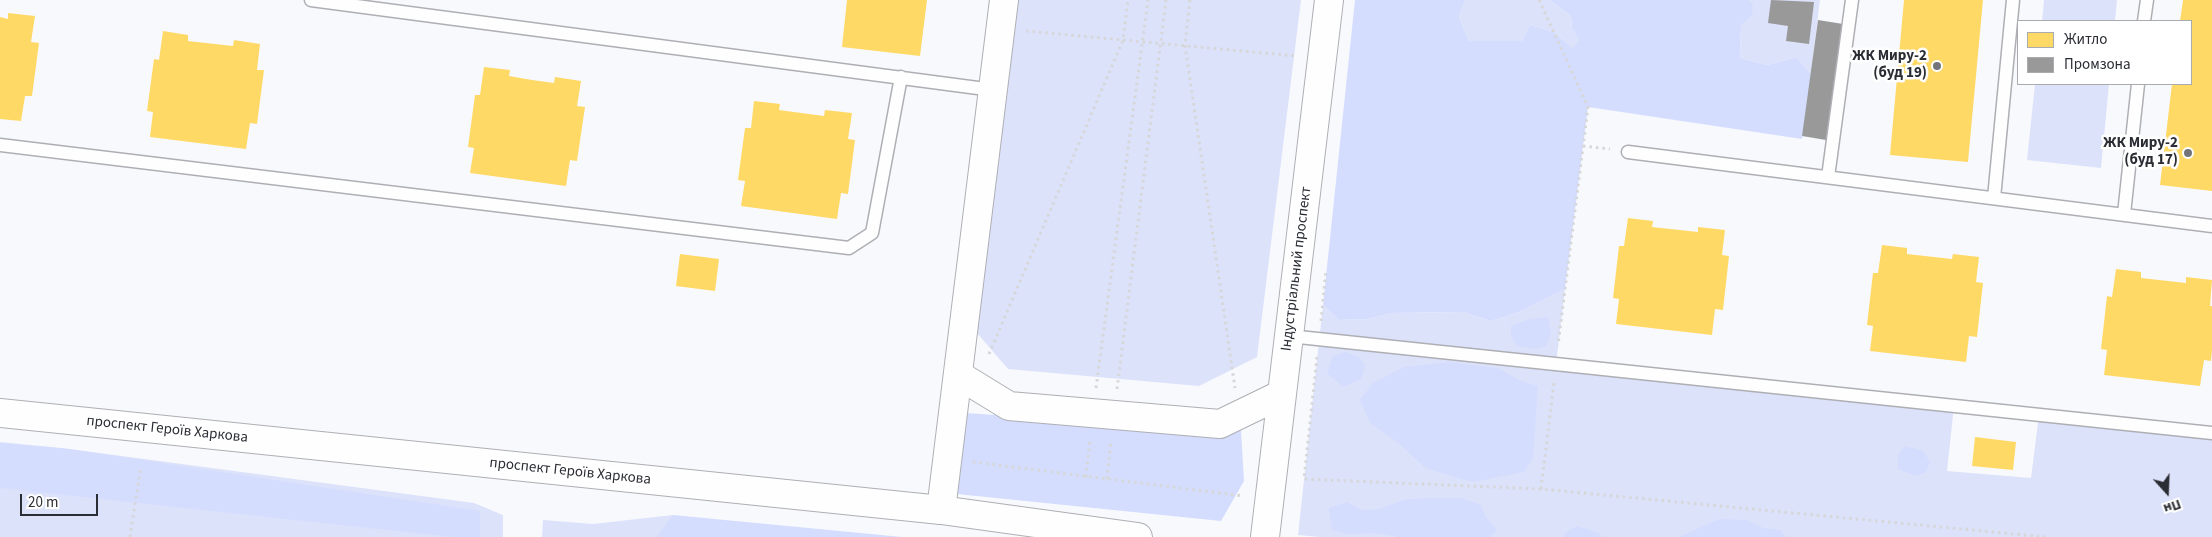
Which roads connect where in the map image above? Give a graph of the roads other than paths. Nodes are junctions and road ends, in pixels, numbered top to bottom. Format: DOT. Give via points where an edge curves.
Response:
graph roads {
  1 [pos="311,0"];
  2 [pos="1004,0"];
  3 [pos="1329,0"];
  4 [pos="1852,0"];
  5 [pos="2013,0"];
  6 [pos="2147,0"];
  7 [pos="337,1"];
  8 [pos="2144,20"];
  9 [pos="901,77"];
  10 [pos="2138,85"];
  11 [pos="993,90"];
  12 [pos="0,145"];
  13 [pos="1628,152"];
  14 [pos="1828,177"];
  15 [pos="1994,198"];
  16 [pos="2124,214"];
  17 [pos="2212,226"];
  18 [pos="1289,336"];
  19 [pos="967,379"];
  20 [pos="1282,394"];
  21 [pos="0,413"];
  22 [pos="2212,433"];
  23 [pos="941,510"];
  24 [pos="1138,537"];
  25 [pos="1265,537"];
  1 -- 7 [label="lane"];
  2 -- 11 [label="street"];
  3 -- 18 [label="street, Індустріальний проспект"];
  4 -- 14 [label="lane"];
  5 -- 15 [label="lane"];
  6 -- 8 [label="lane"];
  7 -- 9 [label="lane"];
  9 -- 11 [label="lane"];
  9 -- 12 [label="lane" via="872,233 849,248"];
  10 -- 16 [label="lane"];
  11 -- 19 [label="street"];
  13 -- 14 [label="lane"];
  14 -- 15 [label="lane"];
  15 -- 16 [label="lane"];
  16 -- 17 [label="lane"];
  18 -- 20 [label="street, Індустріальний проспект"];
  18 -- 22 [label="lane"];
  19 -- 20 [label="street" via="1009,406 1220,424"];
  19 -- 23 [label="street" via="947,459"];
  20 -- 25 [label="street, Індустріальний проспект"];
  21 -- 23 [label="street, проспект Героїв Харкова"];
  23 -- 24 [label="street, проспект Героїв Харкова"];
}
